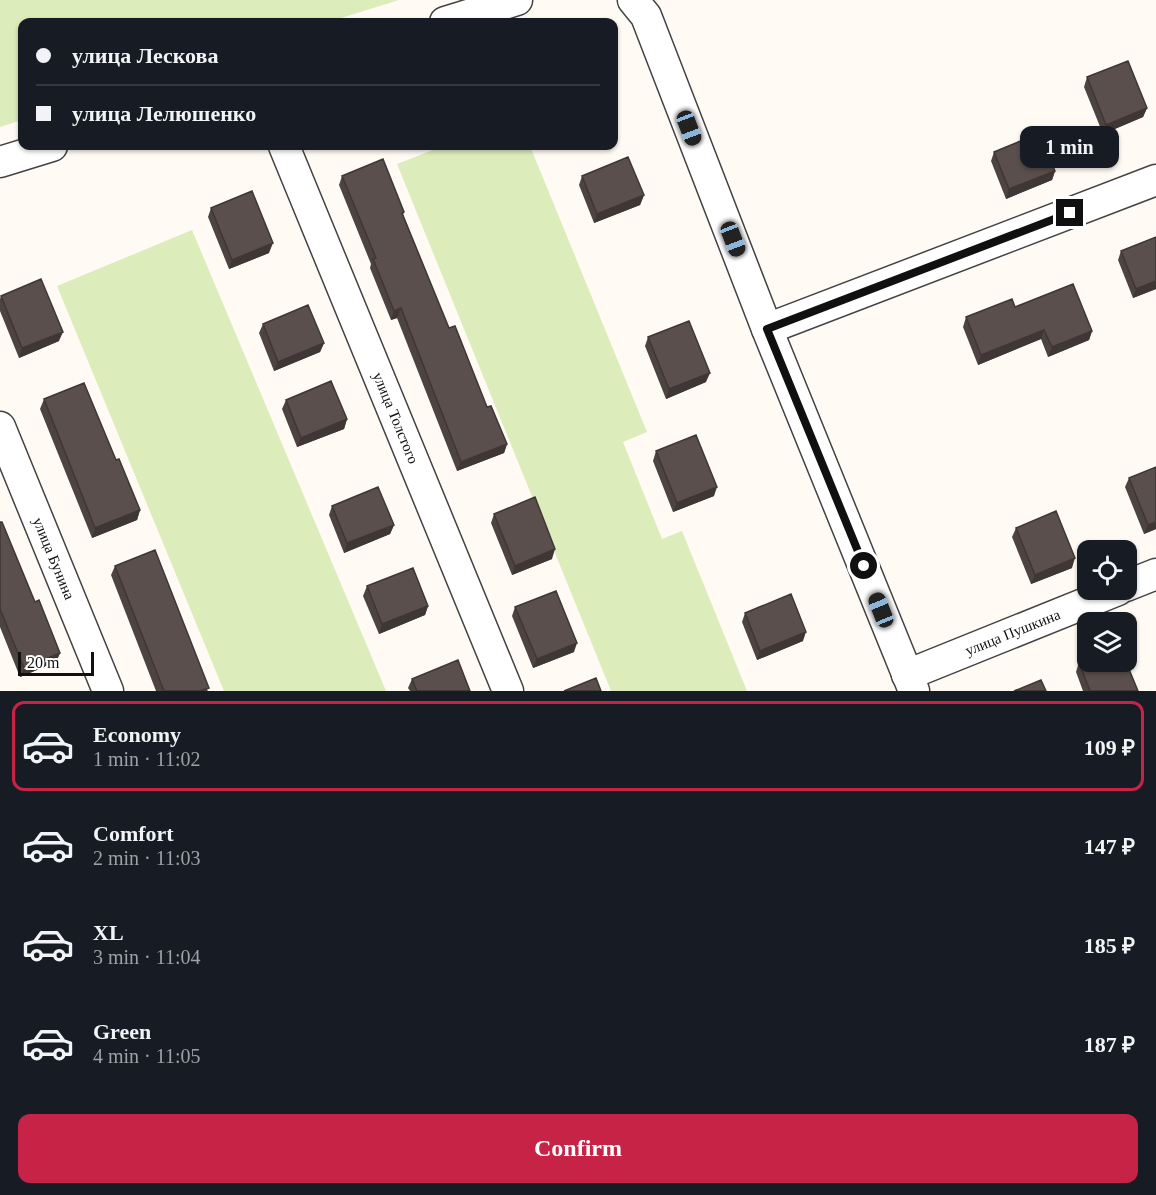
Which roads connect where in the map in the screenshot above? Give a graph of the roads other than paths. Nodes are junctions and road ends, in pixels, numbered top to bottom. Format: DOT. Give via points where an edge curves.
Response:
graph roads {
  1 [pos="517,0"];
  2 [pos="633,0"];
  3 [pos="458,18"];
  4 [pos="39,150"];
  5 [pos="286,150"];
  6 [pos="0,162"];
  7 [pos="1156,180"];
  8 [pos="767,329"];
  9 [pos="0,427"];
  10 [pos="1156,574"];
  11 [pos="1137,582"];
  12 [pos="1096,600"];
  13 [pos="910,683"];
  14 [pos="108,691"];
  15 [pos="508,691"];
  1 -- 3 [label="street"];
  2 -- 8 [label="street" via="646,16"];
  4 -- 6 [label="street"];
  5 -- 15 [label="street, улица Толстого"];
  7 -- 8 [label="street"];
  8 -- 13 [label="street"];
  9 -- 14 [label="street, улица Бунина"];
  10 -- 11 [label="street"];
  12 -- 13 [label="street, улица Пушкина"];
}
